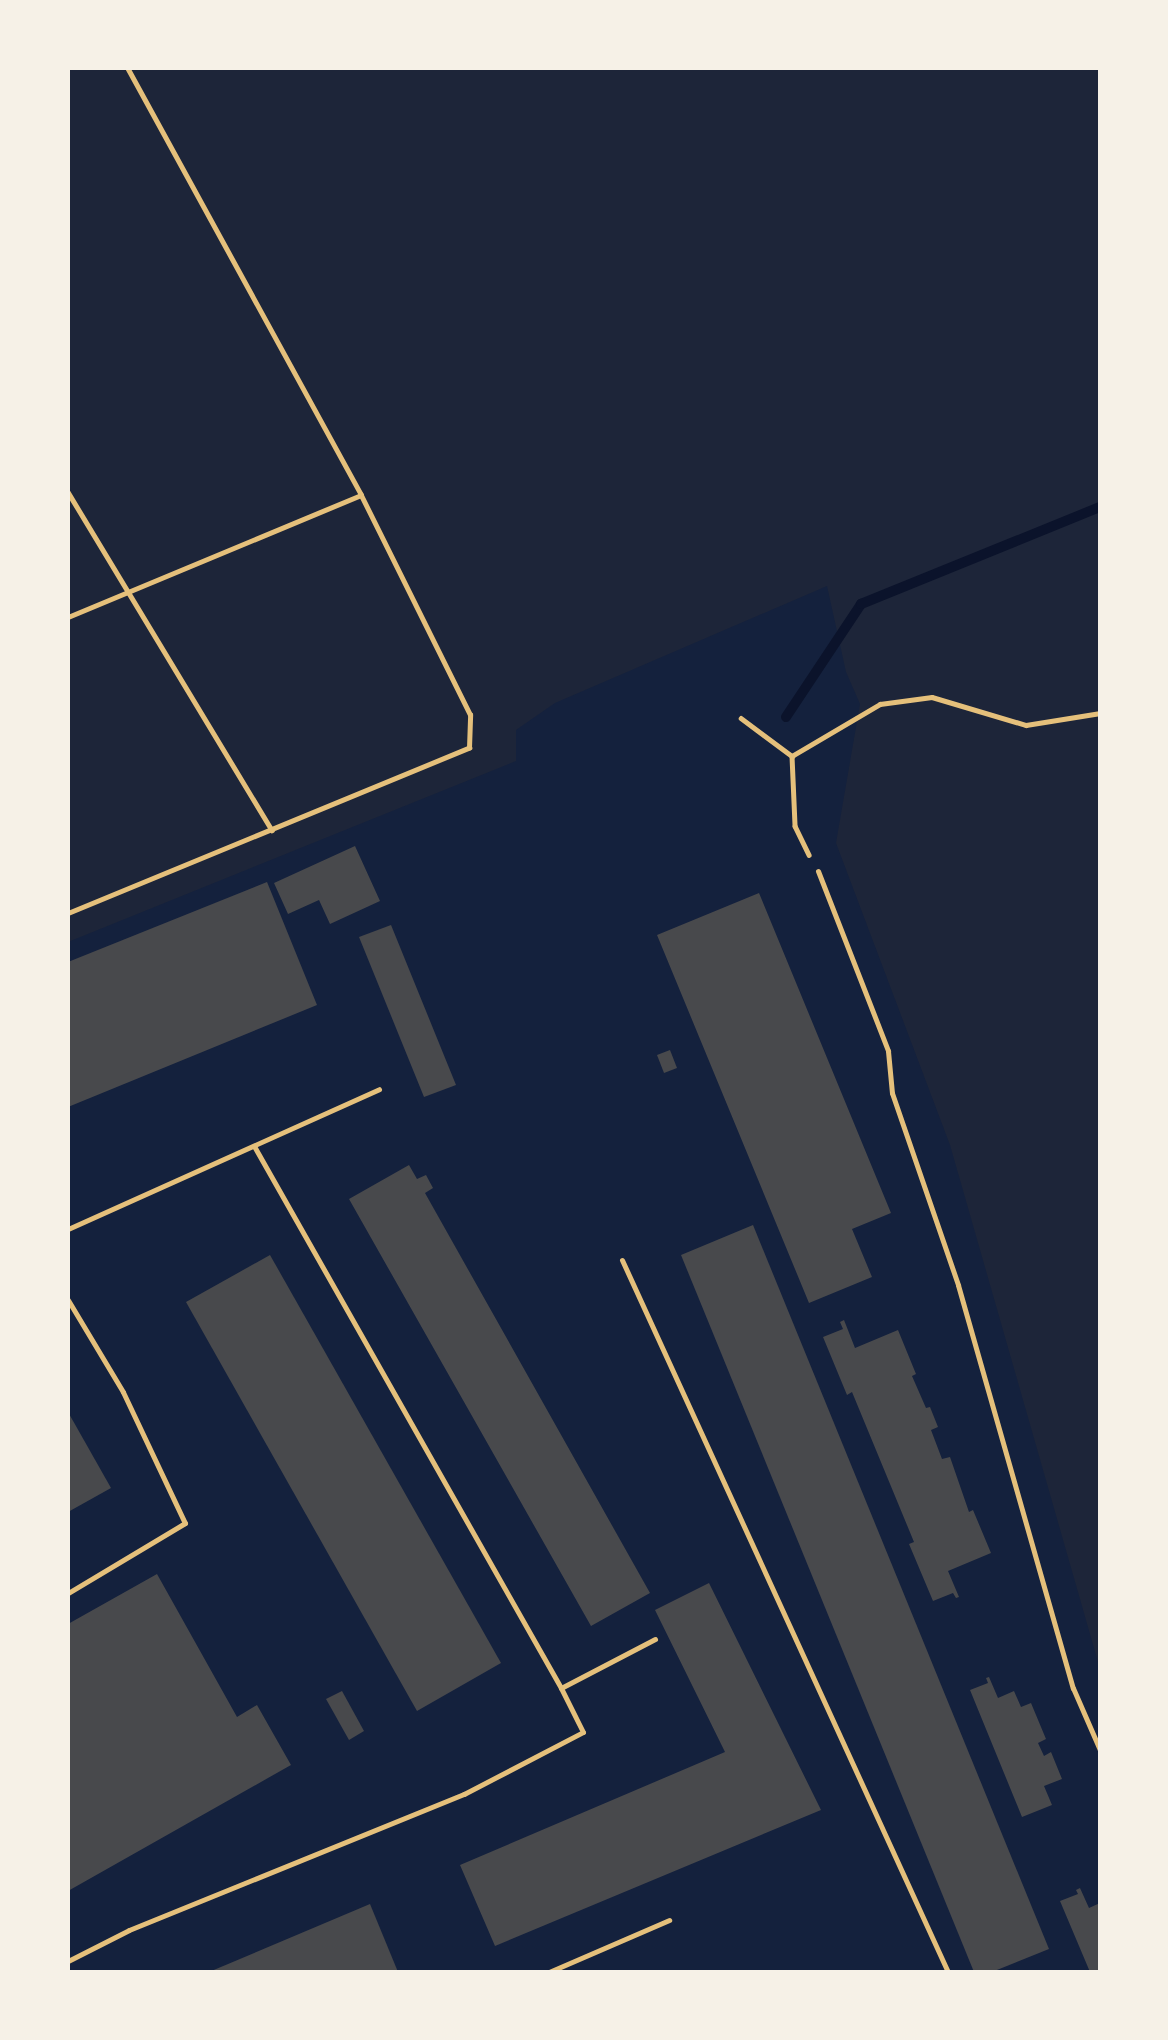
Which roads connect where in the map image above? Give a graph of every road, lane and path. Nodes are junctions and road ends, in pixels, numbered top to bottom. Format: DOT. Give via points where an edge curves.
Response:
graph roads {
  1 [pos="127,68"];
  2 [pos="68,492"];
  3 [pos="361,495"];
  4 [pos="129,592"];
  5 [pos="68,617"];
  6 [pos="1100,713"];
  7 [pos="741,718"];
  8 [pos="792,756"];
  9 [pos="272,830"];
  10 [pos="818,871"];
  11 [pos="68,913"];
  12 [pos="379,1089"];
  13 [pos="254,1146"];
  14 [pos="68,1229"];
  15 [pos="622,1260"];
  16 [pos="68,1300"];
  17 [pos="68,1593"];
  18 [pos="655,1639"];
  19 [pos="561,1688"];
  20 [pos="1100,1750"];
  21 [pos="669,1920"];
  22 [pos="68,1961"];
  23 [pos="549,1972"];
  24 [pos="948,1972"];
  1 -- 3 [label="path"];
  2 -- 4 [label="path"];
  3 -- 4 [label="path"];
  3 -- 9 [label="path" via="471,715 469,748"];
  4 -- 5 [label="path"];
  4 -- 9 [label="path"];
  6 -- 8 [label="path" via="1026,724 932,698 880,704"];
  7 -- 8 [label="path"];
  8 -- 10 [label="path" via="795,826"];
  9 -- 11 [label="path"];
  10 -- 20 [label="lane" via="888,1051 892,1093 958,1285 1073,1688"];
  12 -- 13 [label="lane"];
  13 -- 14 [label="lane"];
  13 -- 19 [label="lane"];
  15 -- 24 [label="lane"];
  16 -- 17 [label="lane" via="123,1392 185,1523"];
  18 -- 19 [label="lane"];
  19 -- 22 [label="lane" via="583,1732 464,1794 129,1930"];
  21 -- 23 [label="lane"];
}
